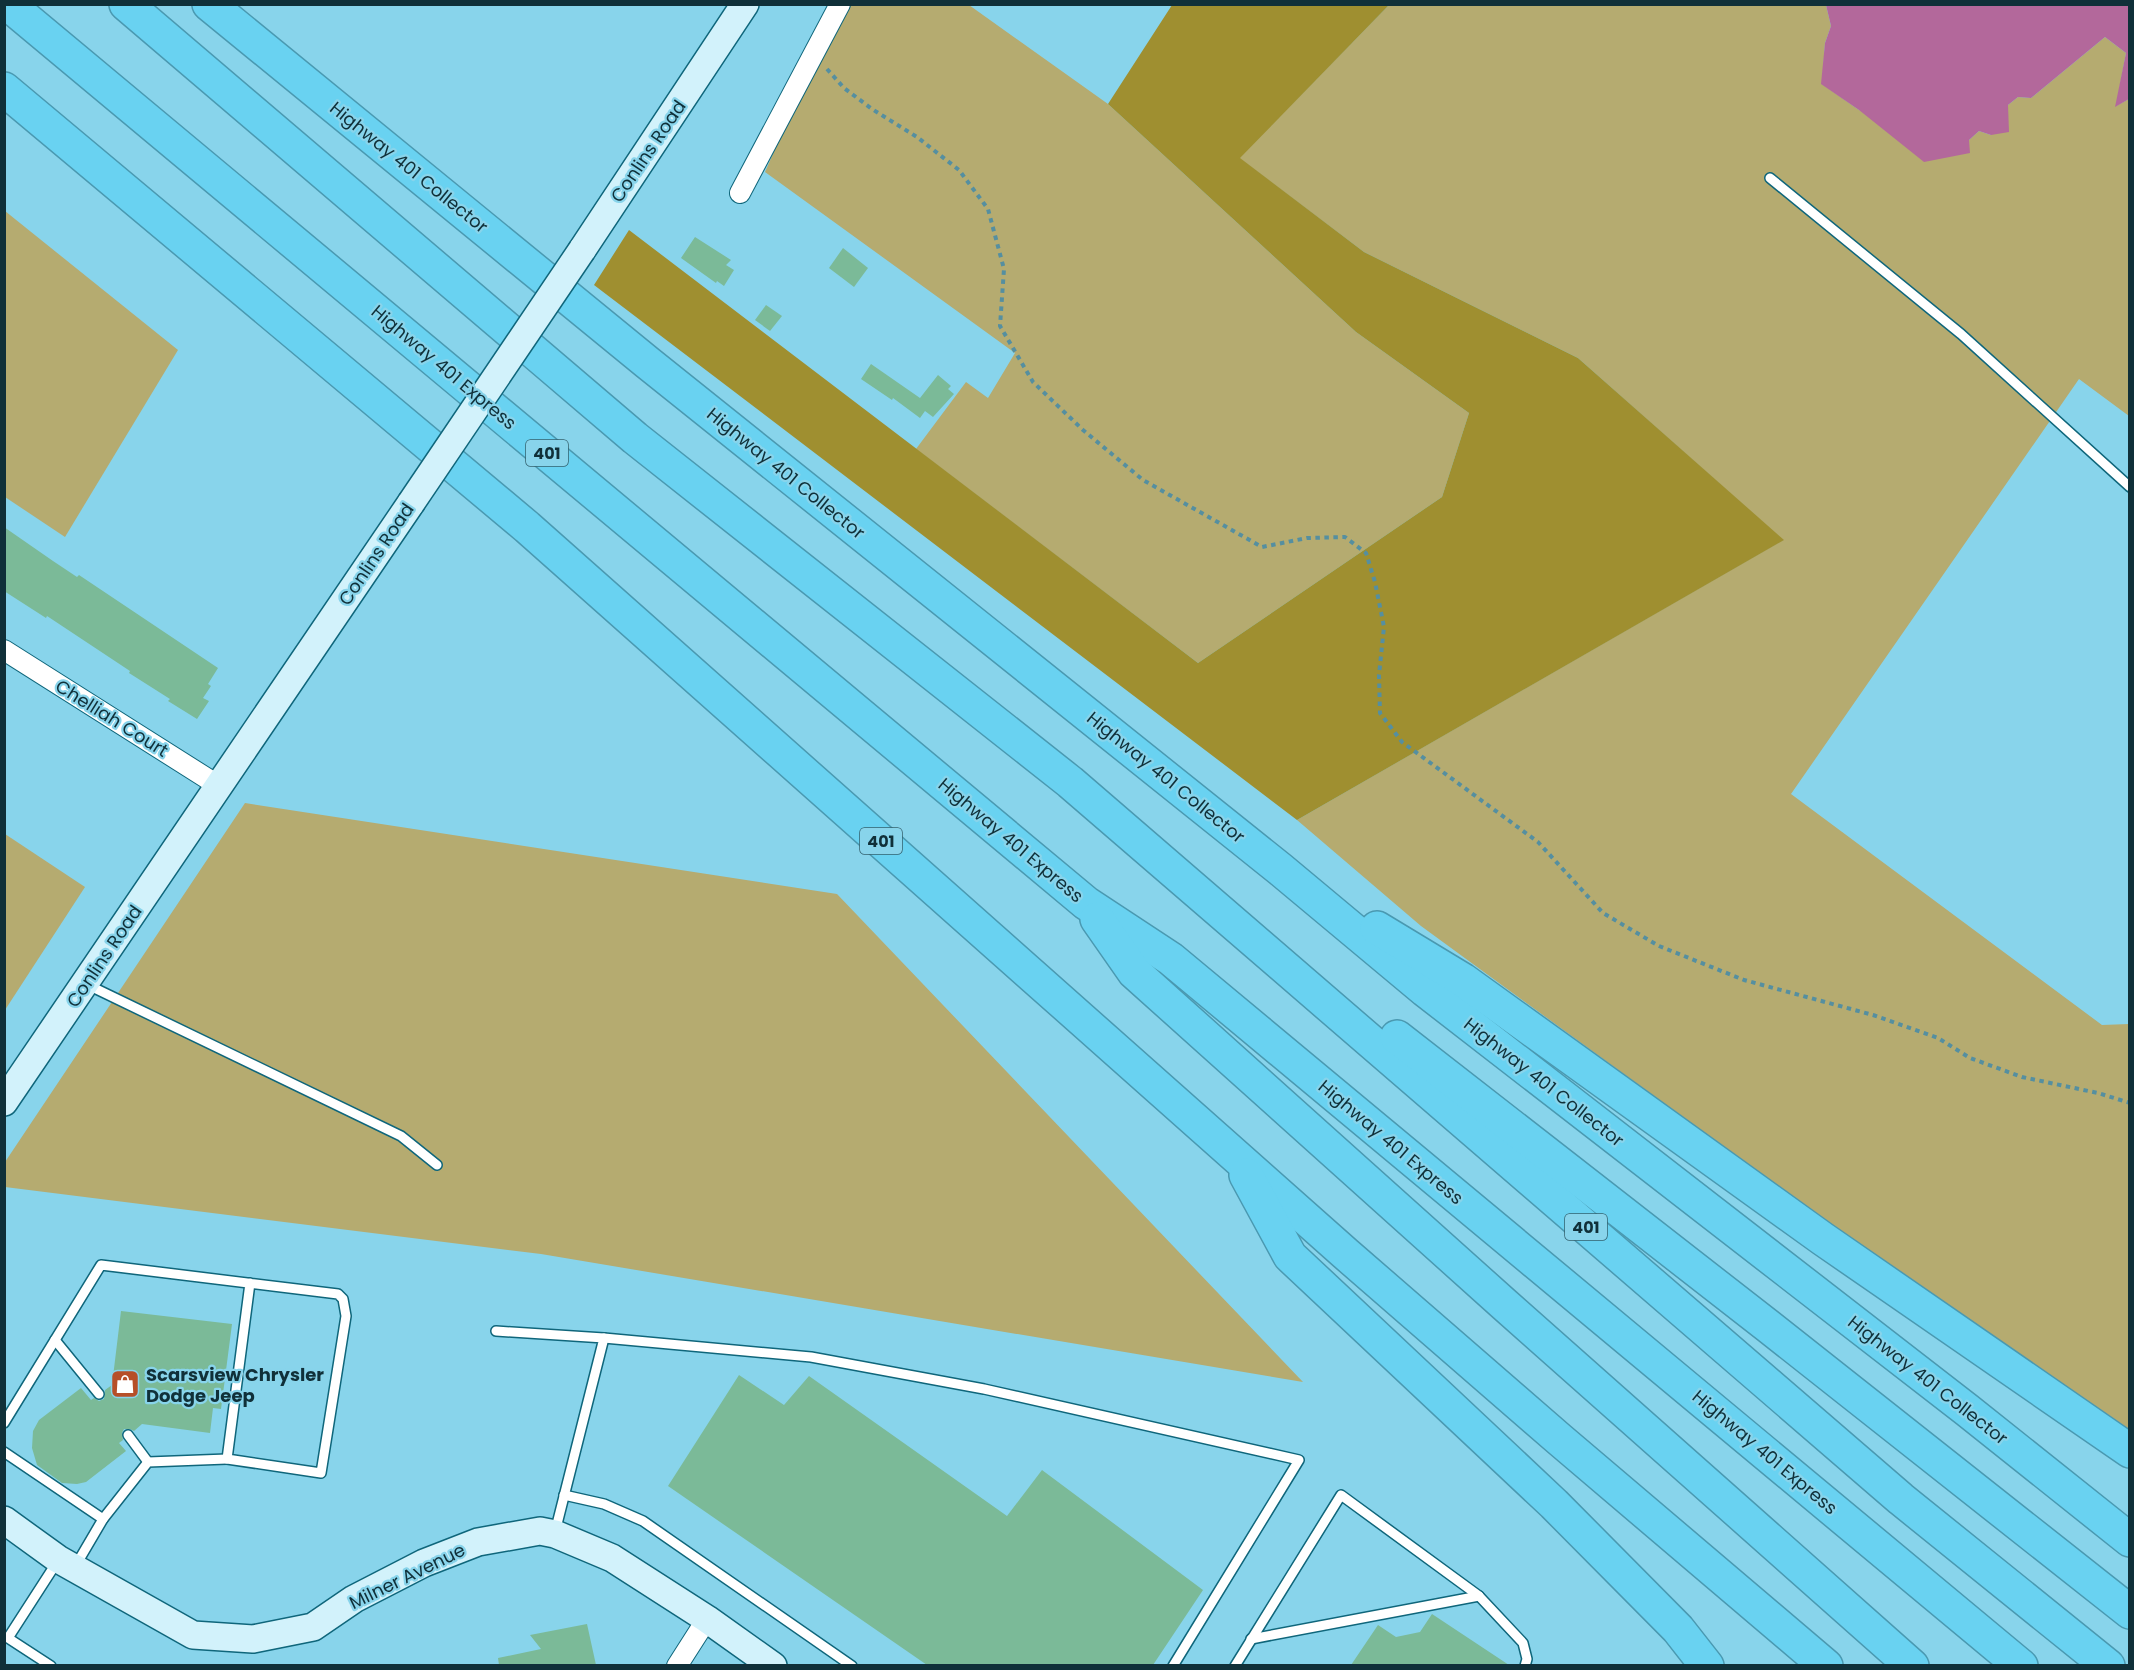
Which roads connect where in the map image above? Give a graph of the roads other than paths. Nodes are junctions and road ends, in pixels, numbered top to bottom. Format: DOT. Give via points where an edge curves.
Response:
graph roads {
  1 [pos="8,4"];
  2 [pos="126,4"];
  3 [pos="209,4"];
  4 [pos="745,4"];
  5 [pos="840,4"];
  6 [pos="4,89"];
  7 [pos="1770,178"];
  8 [pos="740,193"];
  9 [pos="2130,487"];
  10 [pos="4,651"];
  11 [pos="1070,782"];
  12 [pos="219,786"];
  13 [pos="1280,869"];
  14 [pos="1086,903"];
  15 [pos="86,984"];
  16 [pos="4,1102"];
  17 [pos="1235,1155"];
  18 [pos="437,1164"];
  19 [pos="250,1283"];
  20 [pos="496,1331"];
  21 [pos="604,1338"];
  22 [pos="55,1340"];
  23 [pos="99,1394"];
  24 [pos="4,1423"];
  25 [pos="128,1435"];
  26 [pos="2130,1451"];
  27 [pos="4,1452"];
  28 [pos="227,1459"];
  29 [pos="148,1462"];
  30 [pos="564,1496"];
  31 [pos="103,1519"];
  32 [pos="4,1520"];
  33 [pos="555,1534"];
  34 [pos="2130,1540"];
  35 [pos="66,1563"];
  36 [pos="1479,1596"];
  37 [pos="2130,1612"];
  38 [pos="707,1619"];
  39 [pos="1251,1639"];
  40 [pos="6,1641"];
  41 [pos="51,1665"];
  42 [pos="677,1665"];
  43 [pos="774,1665"];
  44 [pos="852,1665"];
  45 [pos="1173,1665"];
  46 [pos="1235,1665"];
  47 [pos="1525,1665"];
  48 [pos="1707,1665"];
  49 [pos="1826,1665"];
  50 [pos="1912,1665"];
  51 [pos="2021,1665"];
  52 [pos="2108,1665"];
  1 -- 14 [label="highway, Highway 401 Express / 401"];
  2 -- 11 [label="highway, 401" via="635,438"];
  3 -- 13 [label="highway, Highway 401 Collector" via="648,363"];
  4 -- 12 [label="street, Conlins Road, bridge"];
  5 -- 8 [label="street"];
  6 -- 17 [label="highway, 401" via="526,527"];
  7 -- 9 [label="lane" via="1961,334"];
  10 -- 12 [label="street, Chelliah Court"];
  11 -- 37 [label="highway"];
  11 -- 52 [label="highway, 401" via="1900,1498"];
  12 -- 15 [label="street, Conlins Road"];
  13 -- 26 [label="highway" via="1463,980 1823,1239"];
  13 -- 34 [label="highway, Highway 401 Collector" via="1425,990"];
  14 -- 50 [label="highway" via="1134,972"];
  14 -- 51 [label="highway, Highway 401 Express / 401" via="1171,959"];
  15 -- 16 [label="street, Conlins Road"];
  15 -- 18 [label="lane" via="400,1136"];
  17 -- 48 [label="highway" via="1290,1256 1554,1504 1678,1629"];
  17 -- 49 [label="highway, 401" via="1559,1439"];
  19 -- 22 [label="lane" via="101,1265"];
  19 -- 28 [label="lane"];
  19 -- 28 [label="lane" via="338,1294 346,1316 321,1473"];
  20 -- 21 [label="lane"];
  21 -- 30 [label="lane"];
  21 -- 45 [label="lane" via="811,1357 984,1389 1299,1460"];
  22 -- 23 [label="lane"];
  22 -- 24 [label="lane"];
  25 -- 29 [label="lane"];
  27 -- 31 [label="lane"];
  28 -- 29 [label="lane"];
  29 -- 31 [label="lane"];
  30 -- 33 [label="lane"];
  30 -- 44 [label="lane" via="604,1504 643,1521"];
  31 -- 35 [label="lane"];
  32 -- 35 [label="street, Milner Avenue"];
  33 -- 35 [label="street, Milner Avenue" via="540,1531 478,1542 424,1563 354,1599 313,1627 253,1639 194,1635"];
  33 -- 38 [label="street, Milner Avenue" via="612,1558"];
  35 -- 40 [label="lane"];
  36 -- 39 [label="lane"];
  36 -- 39 [label="lane" via="1341,1495"];
  36 -- 47 [label="lane" via="1523,1643"];
  38 -- 42 [label="street"];
  38 -- 43 [label="street, Milner Avenue"];
  39 -- 46 [label="lane"];
  40 -- 41 [label="lane"];
}
